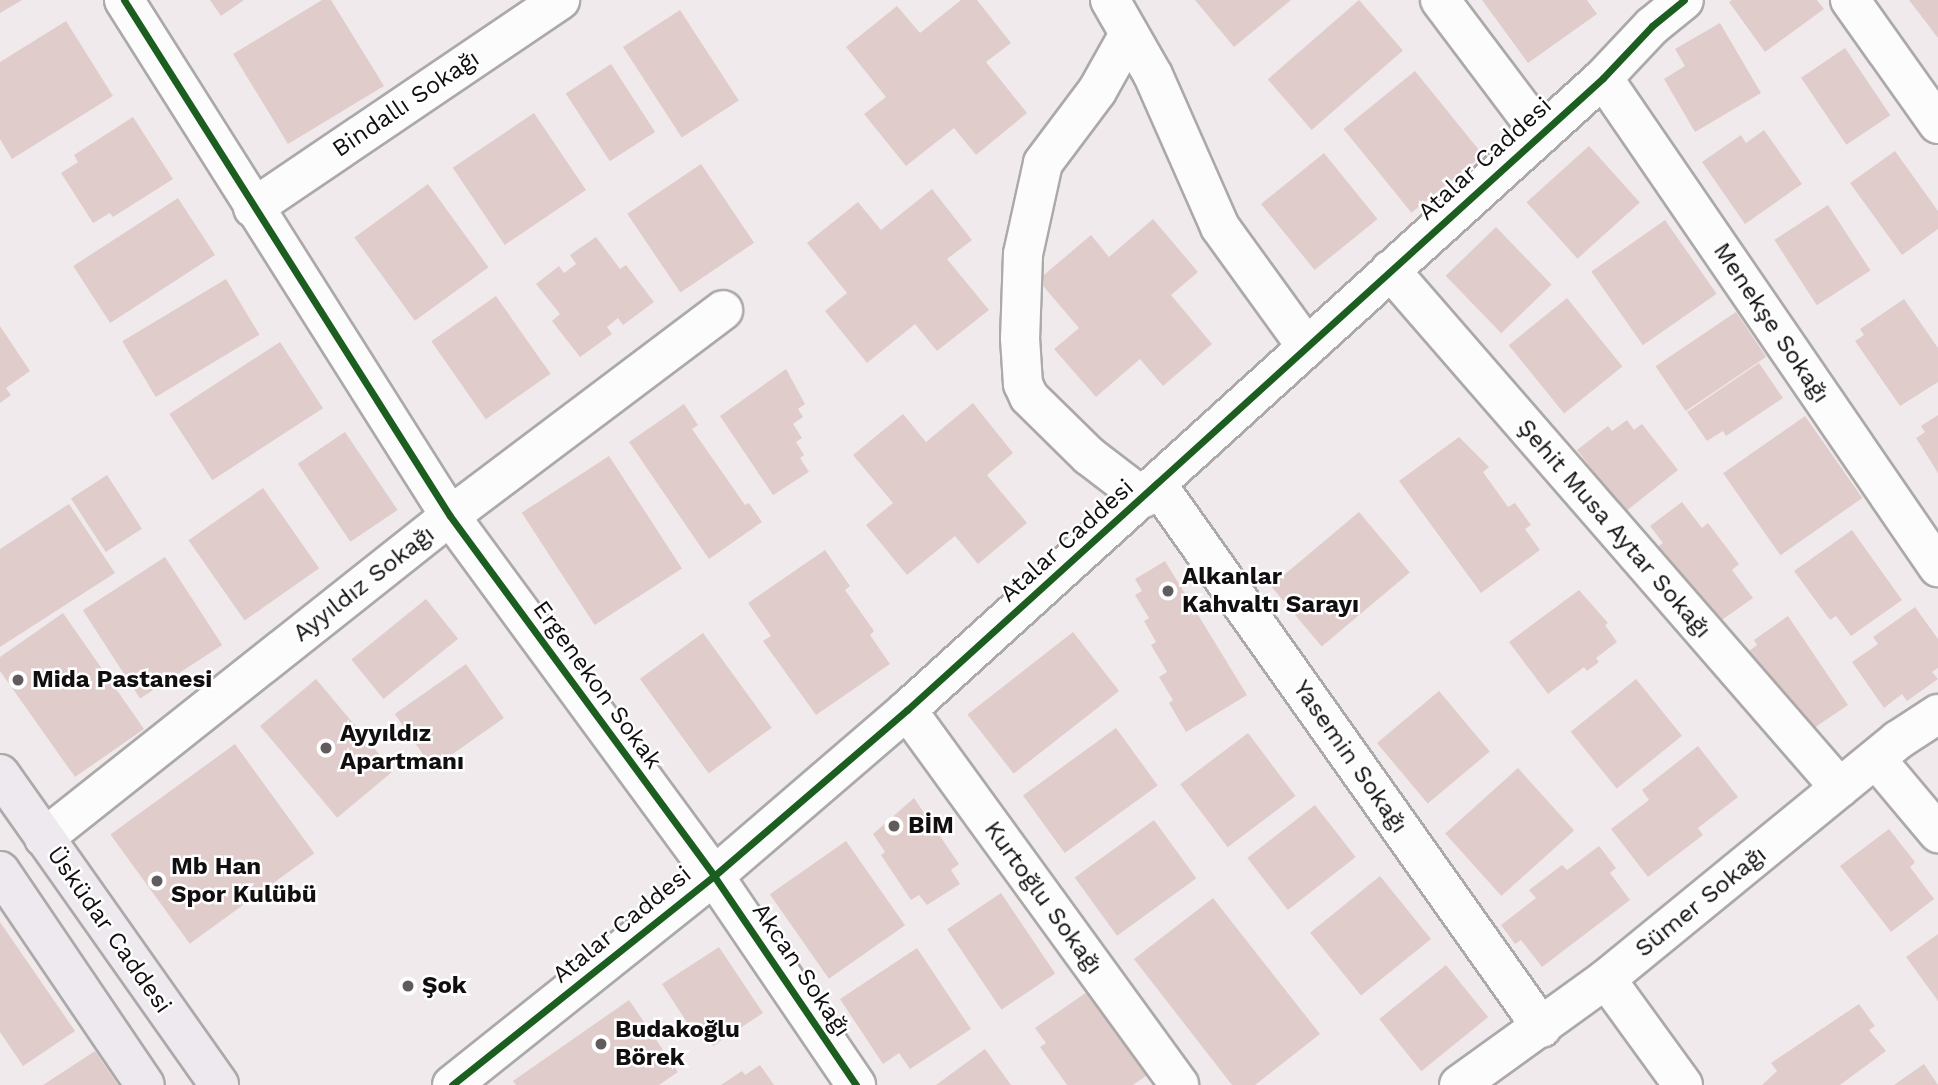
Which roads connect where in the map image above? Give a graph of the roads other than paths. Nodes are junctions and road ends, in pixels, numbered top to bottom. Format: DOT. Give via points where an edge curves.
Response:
graph roads {
  1 [pos="124,0"];
  2 [pos="560,0"];
  3 [pos="1110,0"];
  4 [pos="1440,0"];
  5 [pos="1684,0"];
  6 [pos="1850,0"];
  7 [pos="1129,34"];
  8 [pos="1603,78"];
  9 [pos="1938,124"];
  10 [pos="1541,134"];
  11 [pos="253,208"];
  12 [pos="1390,270"];
  13 [pos="723,310"];
  14 [pos="1307,347"];
  15 [pos="1151,492"];
  16 [pos="450,516"];
  17 [pos="1938,567"];
  18 [pos="907,710"];
  19 [pos="1938,713"];
  20 [pos="1875,758"];
  21 [pos="0,774"];
  22 [pos="1840,788"];
  23 [pos="1938,833"];
  24 [pos="44,838"];
  25 [pos="0,871"];
  26 [pos="714,876"];
  27 [pos="1606,979"];
  28 [pos="1542,1028"];
  29 [pos="145,1085"];
  30 [pos="219,1085"];
  31 [pos="452,1085"];
  32 [pos="856,1085"];
  33 [pos="1179,1085"];
  34 [pos="1459,1085"];
  35 [pos="1683,1085"];
  1 -- 11 [label="street, Ergenekon Sokak"];
  2 -- 11 [label="street, Bindallı Sokağı"];
  3 -- 7 [label="street"];
  4 -- 10 [label="street"];
  5 -- 8 [label="street, Atalar Caddesi"];
  6 -- 9 [label="street"];
  7 -- 14 [label="street" via="1153,75 1220,227"];
  7 -- 15 [label="street, Yasemin Sokağı" via="1097,91 1042,163 1023,254 1020,338 1023,384 1030,397 1089,456"];
  8 -- 10 [label="street, Atalar Caddesi"];
  8 -- 17 [label="street, Menekşe Sokağı"];
  10 -- 12 [label="street, Atalar Caddesi"];
  11 -- 16 [label="street, Ergenekon Sokak"];
  12 -- 14 [label="street, Atalar Caddesi"];
  12 -- 22 [label="street, Şehit Musa Aytar Sokağı"];
  13 -- 16 [label="street, Ayyıldız Sokağı"];
  14 -- 15 [label="street, Atalar Caddesi"];
  15 -- 18 [label="street, Atalar Caddesi"];
  15 -- 28 [label="street, Yasemin Sokağı"];
  16 -- 24 [label="street, Ayyıldız Sokağı"];
  16 -- 26 [label="street, Ergenekon Sokak"];
  18 -- 26 [label="street, Atalar Caddesi"];
  18 -- 33 [label="street, Kurtoğlu Sokağı"];
  19 -- 20 [label="street, Sümer Sokağı"];
  20 -- 22 [label="street, Sümer Sokağı"];
  20 -- 23 [label="street"];
  21 -- 24 [label="main road, Üsküdar Caddesi"];
  22 -- 27 [label="street, Sümer Sokağı"];
  24 -- 30 [label="main road, Üsküdar Caddesi"];
  25 -- 29 [label="main road"];
  26 -- 31 [label="street, Atalar Caddesi"];
  26 -- 32 [label="street, Akcan Sokağı"];
  27 -- 28 [label="street, Sümer Sokağı"];
  27 -- 35 [label="street"];
  28 -- 34 [label="street, Sümer Sokağı"];
}
